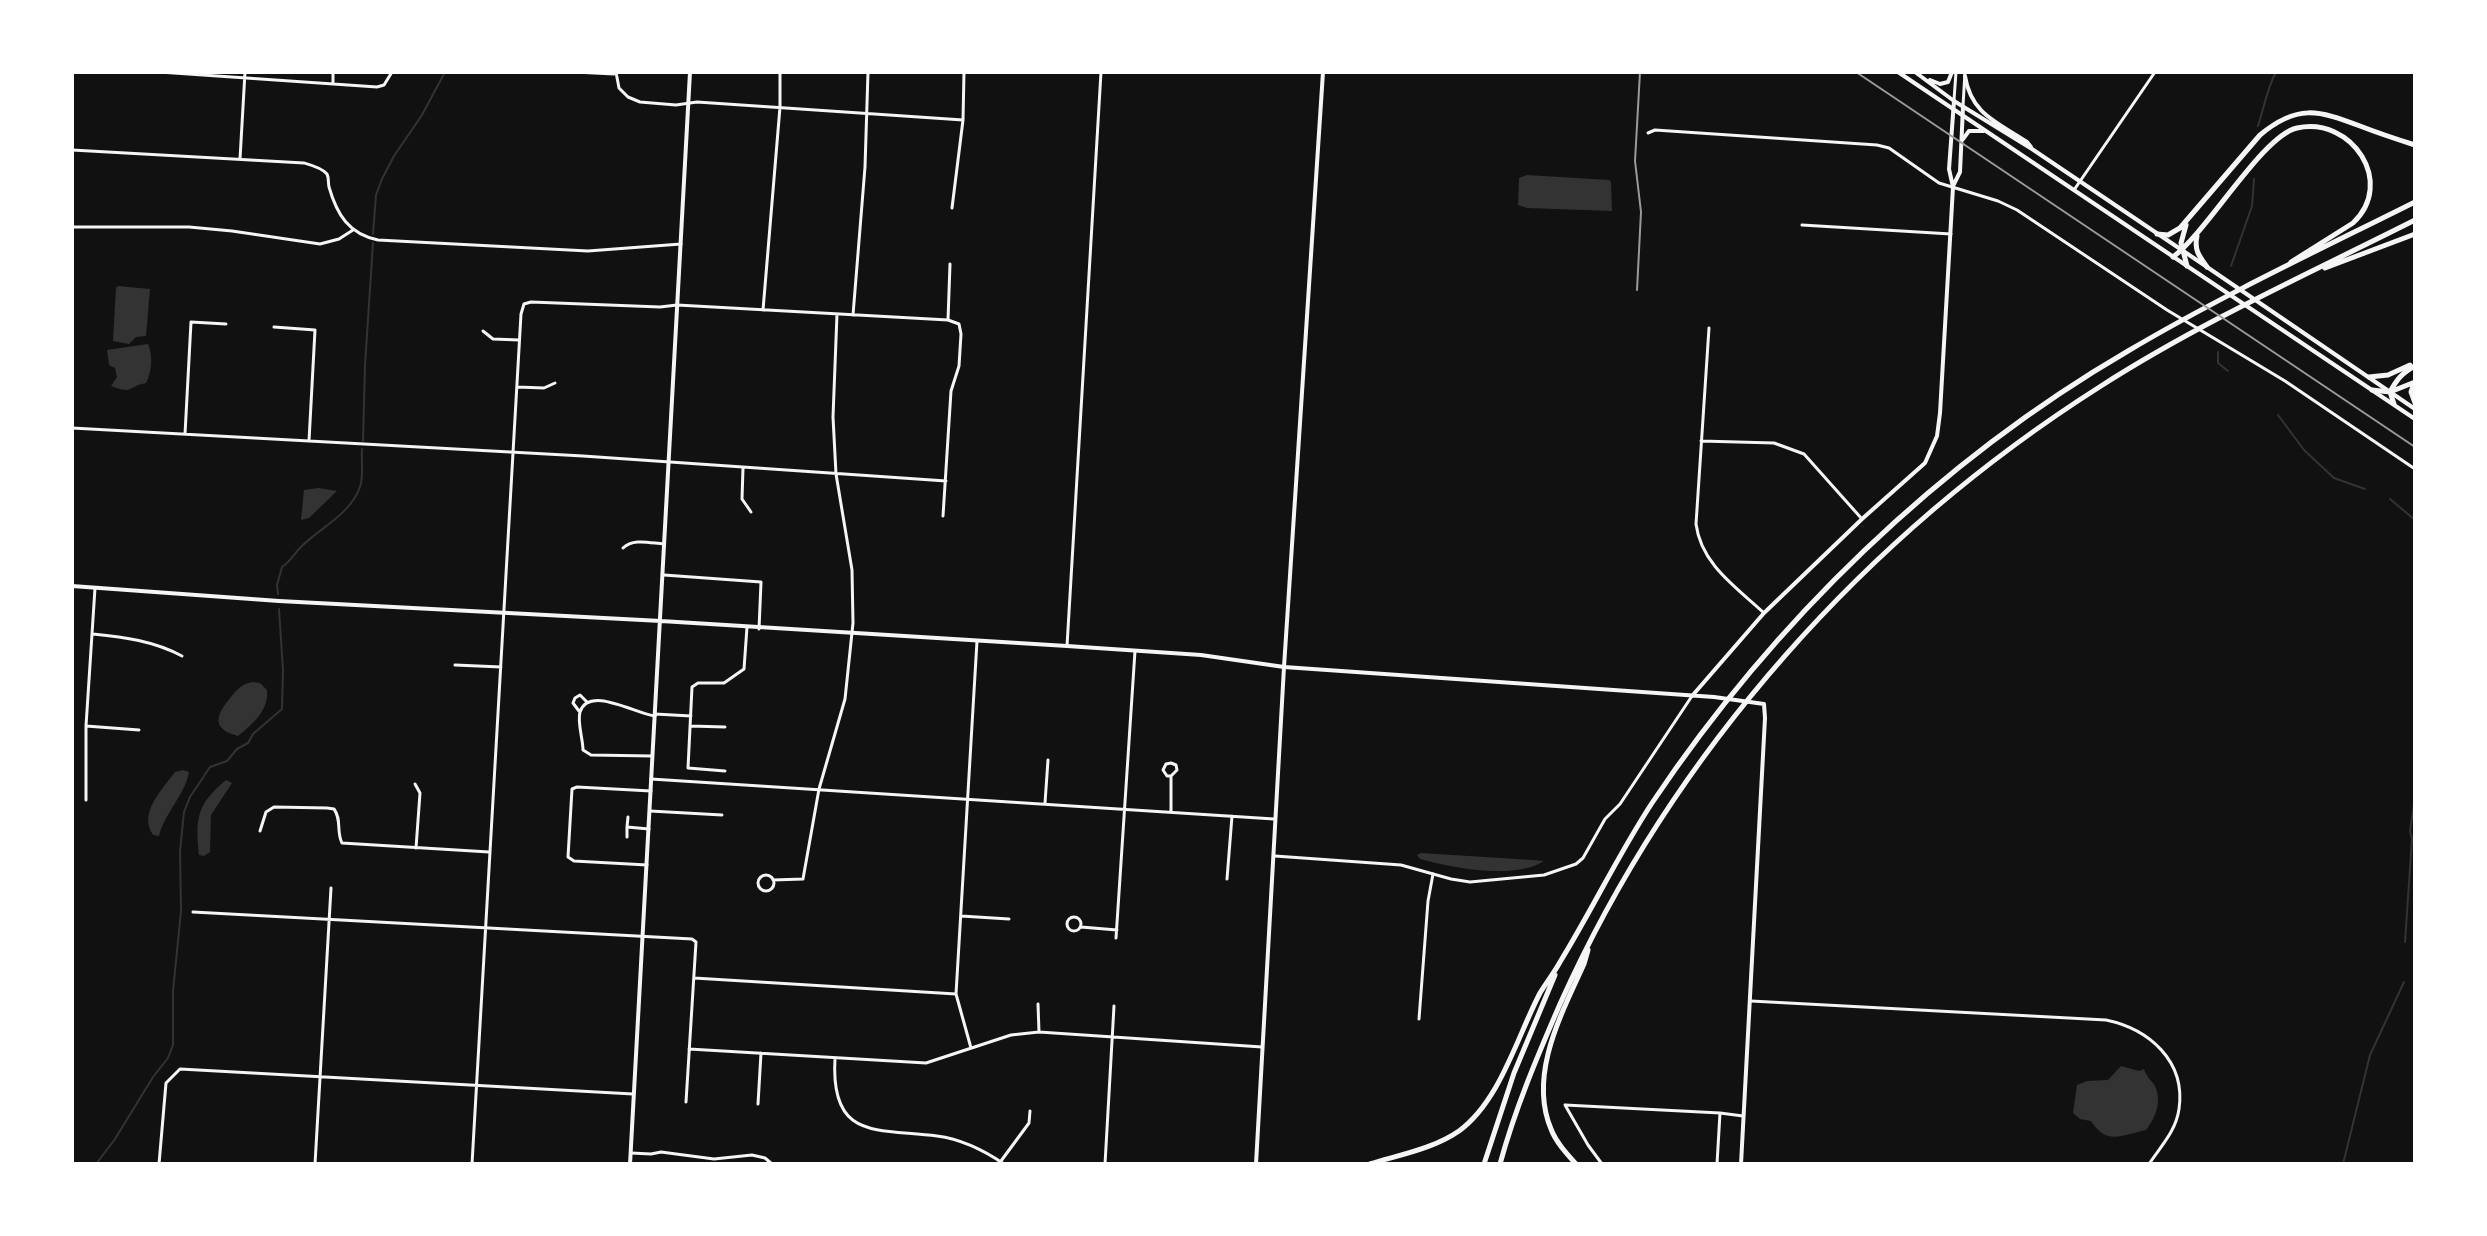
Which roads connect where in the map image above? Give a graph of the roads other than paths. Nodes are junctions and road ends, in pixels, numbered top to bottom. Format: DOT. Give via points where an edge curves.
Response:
graph roads {
  1 [pos="159,72"];
  2 [pos="333,72"];
  3 [pos="392,72"];
  4 [pos="574,72"];
  5 [pos="690,72"];
  6 [pos="780,72"];
  7 [pos="868,72"];
  8 [pos="964,72"];
  9 [pos="1101,72"];
  10 [pos="1323,72"];
  11 [pos="1898,72"];
  12 [pos="1915,72"];
  13 [pos="1954,72"];
  14 [pos="2155,72"];
  15 [pos="616,73"];
  16 [pos="245,74"];
  17 [pos="1965,74"];
  18 [pos="1925,78"];
  19 [pos="333,85"];
  20 [pos="1954,101"];
  21 [pos="689,102"];
  22 [pos="1963,106"];
  23 [pos="780,107"];
  24 [pos="1954,109"];
  25 [pos="867,114"];
  26 [pos="1963,114"];
  27 [pos="963,120"];
  28 [pos="1648,133"];
  29 [pos="1998,137"];
  30 [pos="1963,139"];
  31 [pos="2415,145"];
  32 [pos="2032,149"];
  33 [pos="72,150"];
  34 [pos="240,159"];
  35 [pos="332,169"];
  36 [pos="327,174"];
  37 [pos="2080,182"];
  38 [pos="1953,187"];
  39 [pos="2074,190"];
  40 [pos="2415,202"];
  41 [pos="952,208"];
  42 [pos="2415,220"];
  43 [pos="2188,221"];
  44 [pos="1802,225"];
  45 [pos="72,227"];
  46 [pos="353,230"];
  47 [pos="1951,234"];
  48 [pos="2157,234"];
  49 [pos="2415,234"];
  50 [pos="2197,236"];
  51 [pos="681,244"];
  52 [pos="2181,251"];
  53 [pos="2173,257"];
  54 [pos="950,264"];
  55 [pos="2187,266"];
  56 [pos="2207,267"];
  57 [pos="2280,270"];
  58 [pos="2298,279"];
  59 [pos="677,305"];
  60 [pos="763,310"];
  61 [pos="837,314"];
  62 [pos="853,315"];
  63 [pos="948,320"];
  64 [pos="226,324"];
  65 [pos="274,327"];
  66 [pos="1709,328"];
  67 [pos="483,331"];
  68 [pos="519,340"];
  69 [pos="2415,365"];
  70 [pos="2369,377"];
  71 [pos="555,383"];
  72 [pos="2414,383"];
  73 [pos="517,387"];
  74 [pos="2372,390"];
  75 [pos="2390,392"];
  76 [pos="2394,404"];
  77 [pos="2415,406"];
  78 [pos="2415,419"];
  79 [pos="72,428"];
  80 [pos="185,434"];
  81 [pos="309,441"];
  82 [pos="1701,441"];
  83 [pos="513,452"];
  84 [pos="669,463"];
  85 [pos="743,468"];
  86 [pos="2415,469"];
  87 [pos="836,474"];
  88 [pos="946,481"];
  89 [pos="751,512"];
  90 [pos="943,516"];
  91 [pos="1862,519"];
  92 [pos="664,544"];
  93 [pos="623,548"];
  94 [pos="663,575"];
  95 [pos="72,586"];
  96 [pos="95,588"];
  97 [pos="505,613"];
  98 [pos="1764,613"];
  99 [pos="661,621"];
  100 [pos="747,627"];
  101 [pos="759,629"];
  102 [pos="852,633"];
  103 [pos="93,634"];
  104 [pos="977,641"];
  105 [pos="1067,646"];
  106 [pos="1135,651"];
  107 [pos="182,656"];
  108 [pos="455,665"];
  109 [pos="501,667"];
  110 [pos="1284,667"];
  111 [pos="1692,696"];
  112 [pos="587,702"];
  113 [pos="580,712"];
  114 [pos="655,715"];
  115 [pos="691,716"];
  116 [pos="86,726"];
  117 [pos="690,726"];
  118 [pos="725,727"];
  119 [pos="139,730"];
  120 [pos="653,756"];
  121 [pos="1048,760"];
  122 [pos="725,771"];
  123 [pos="1171,776"];
  124 [pos="651,779"];
  125 [pos="415,784"];
  126 [pos="819,789"];
  127 [pos="651,791"];
  128 [pos="968,799"];
  129 [pos="86,800"];
  130 [pos="1045,803"];
  131 [pos="1124,809"];
  132 [pos="650,811"];
  133 [pos="1171,812"];
  134 [pos="722,815"];
  135 [pos="1232,816"];
  136 [pos="628,817"];
  137 [pos="1277,820"];
  138 [pos="627,827"];
  139 [pos="649,829"];
  140 [pos="260,831"];
  141 [pos="627,837"];
  142 [pos="416,848"];
  143 [pos="489,852"];
  144 [pos="1275,856"];
  145 [pos="647,865"];
  146 [pos="1433,874"];
  147 [pos="1227,879"];
  148 [pos="773,880"];
  149 [pos="331,888"];
  150 [pos="193,912"];
  151 [pos="961,916"];
  152 [pos="329,919"];
  153 [pos="1009,919"];
  154 [pos="1081,927"];
  155 [pos="485,928"];
  156 [pos="1117,930"];
  157 [pos="643,936"];
  158 [pos="1116,938"];
  159 [pos="1590,941"];
  160 [pos="1560,963"];
  161 [pos="694,978"];
  162 [pos="956,994"];
  163 [pos="1751,1001"];
  164 [pos="1038,1004"];
  165 [pos="1114,1006"];
  166 [pos="1419,1019"];
  167 [pos="1039,1032"];
  168 [pos="1113,1037"];
  169 [pos="1262,1047"];
  170 [pos="971,1048"];
  171 [pos="689,1049"];
  172 [pos="761,1053"];
  173 [pos="835,1058"];
  174 [pos="319,1077"];
  175 [pos="477,1085"];
  176 [pos="633,1094"];
  177 [pos="686,1102"];
  178 [pos="758,1104"];
  179 [pos="1030,1111"];
  180 [pos="1720,1113"];
  181 [pos="1743,1116"];
  182 [pos="631,1153"];
  183 [pos="1003,1163"];
  184 [pos="159,1164"];
  185 [pos="315,1164"];
  186 [pos="472,1164"];
  187 [pos="630,1164"];
  188 [pos="772,1164"];
  189 [pos="1105,1164"];
  190 [pos="1256,1164"];
  191 [pos="1370,1164"];
  192 [pos="1484,1164"];
  193 [pos="1500,1164"];
  194 [pos="1576,1164"];
  195 [pos="1602,1164"];
  196 [pos="1717,1164"];
  197 [pos="1742,1164"];
  198 [pos="1798,1164"];
  199 [pos="2149,1164"];
  1 -- 16 [label="street"];
  2 -- 19 [label="street"];
  3 -- 19 [label="street" via="377,87"];
  4 -- 15 [label="street"];
  5 -- 21 [label="main road"];
  6 -- 23 [label="street"];
  7 -- 25 [label="street"];
  8 -- 27 [label="street"];
  9 -- 105 [label="street"];
  10 -- 110 [label="main road"];
  11 -- 24 [label="main road"];
  12 -- 18 [label="main road"];
  13 -- 18 [label="main road" via="1944,84"];
  13 -- 20 [label="street"];
  14 -- 37 [label="street"];
  15 -- 21 [label="street" via="619,88 640,102"];
  16 -- 19 [label="street"];
  16 -- 34 [label="street"];
  17 -- 22 [label="street"];
  17 -- 32 [label="main road" via="1977,107"];
  18 -- 20 [label="main road"];
  20 -- 22 [label="main road"];
  20 -- 24 [label="main road"];
  21 -- 23 [label="street"];
  21 -- 51 [label="main road"];
  22 -- 26 [label="main road"];
  22 -- 32 [label="main road"];
  23 -- 25 [label="street"];
  23 -- 60 [label="street"];
  24 -- 26 [label="main road"];
  24 -- 38 [label="main road" via="1949,169"];
  25 -- 27 [label="street"];
  25 -- 62 [label="street"];
  26 -- 29 [label="main road"];
  26 -- 30 [label="main road"];
  27 -- 41 [label="street"];
  28 -- 38 [label="street" via="1877,145"];
  29 -- 30 [label="main road" via="1977,130"];
  29 -- 39 [label="main road"];
  30 -- 38 [label="main road"];
  31 -- 43 [label="highway" via="2327,113 2291,115 2260,135"];
  32 -- 37 [label="main road"];
  33 -- 34 [label="street"];
  34 -- 36 [label="street" via="304,163"];
  35 -- 36 [label="street"];
  36 -- 46 [label="street" via="339,214"];
  37 -- 39 [label="street"];
  37 -- 48 [label="main road"];
  38 -- 47 [label="main road"];
  38 -- 86 [label="street" via="2017,210"];
  39 -- 53 [label="main road"];
  40 -- 57 [label="highway"];
  42 -- 58 [label="highway"];
  43 -- 48 [label="highway" via="2173,234"];
  43 -- 52 [label="highway"];
  44 -- 47 [label="street"];
  45 -- 46 [label="street" via="189,227 320,244"];
  46 -- 51 [label="street" via="378,240 557,250"];
  47 -- 91 [label="main road" via="1937,436 1917,472"];
  48 -- 52 [label="main road"];
  49 -- 58 [label="highway"];
  50 -- 52 [label="highway"];
  50 -- 56 [label="highway" via="2197,254"];
  50 -- 57 [label="highway" via="2277,139 2298,128 2336,131 2357,148 2366,166 2370,187 2364,209 2342,231"];
  51 -- 59 [label="main road"];
  52 -- 53 [label="highway"];
  52 -- 55 [label="highway"];
  52 -- 56 [label="main road"];
  53 -- 55 [label="main road"];
  54 -- 63 [label="street"];
  55 -- 74 [label="main road"];
  56 -- 70 [label="main road"];
  57 -- 160 [label="highway" via="2126,352 2055,398 1882,534 1814,601 1718,712 1617,859"];
  58 -- 159 [label="highway" via="2098,388 1998,456 1905,533 1792,646 1736,713 1666,811"];
  59 -- 60 [label="street"];
  59 -- 68 [label="street" via="531,302 524,304"];
  59 -- 84 [label="main road"];
  60 -- 61 [label="street"];
  61 -- 62 [label="street"];
  61 -- 87 [label="street"];
  62 -- 63 [label="street"];
  63 -- 88 [label="street" via="959,324 961,334 951,391"];
  64 -- 80 [label="street" via="191,322"];
  65 -- 81 [label="street" via="315,330"];
  66 -- 82 [label="street"];
  67 -- 68 [label="street" via="493,339"];
  68 -- 73 [label="street"];
  69 -- 70 [label="highway"];
  69 -- 75 [label="highway" via="2400,374"];
  70 -- 75 [label="main road"];
  71 -- 73 [label="street"];
  72 -- 75 [label="highway"];
  72 -- 77 [label="highway"];
  73 -- 83 [label="street"];
  74 -- 75 [label="highway"];
  74 -- 76 [label="main road"];
  75 -- 76 [label="highway"];
  75 -- 77 [label="main road"];
  76 -- 78 [label="main road"];
  79 -- 80 [label="street"];
  80 -- 81 [label="street"];
  81 -- 83 [label="street"];
  82 -- 91 [label="street" via="1774,443 1800,452"];
  82 -- 98 [label="street" via="1696,524 1702,548"];
  83 -- 84 [label="street"];
  83 -- 97 [label="street"];
  84 -- 85 [label="street"];
  84 -- 92 [label="main road"];
  85 -- 87 [label="street"];
  85 -- 89 [label="street" via="742,499"];
  87 -- 88 [label="street"];
  87 -- 102 [label="street" via="852,570"];
  88 -- 90 [label="street"];
  91 -- 98 [label="main road"];
  92 -- 93 [label="street" via="634,542"];
  92 -- 94 [label="main road"];
  94 -- 99 [label="main road"];
  94 -- 101 [label="street" via="761,582"];
  95 -- 96 [label="main road"];
  96 -- 97 [label="main road"];
  96 -- 103 [label="street"];
  97 -- 99 [label="main road"];
  97 -- 109 [label="street"];
  98 -- 111 [label="main road"];
  99 -- 100 [label="main road"];
  99 -- 114 [label="main road"];
  100 -- 101 [label="main road"];
  100 -- 115 [label="street" via="744,669 722,684 693,685"];
  101 -- 102 [label="main road"];
  102 -- 104 [label="main road"];
  102 -- 126 [label="street" via="845,699"];
  103 -- 107 [label="street" via="164,646"];
  103 -- 116 [label="street"];
  104 -- 105 [label="main road"];
  104 -- 128 [label="street"];
  105 -- 106 [label="main road"];
  106 -- 110 [label="main road"];
  106 -- 131 [label="street"];
  108 -- 109 [label="street"];
  109 -- 143 [label="street"];
  110 -- 111 [label="main road"];
  110 -- 137 [label="main road"];
  111 -- 146 [label="street" via="1576,864 1544,875 1490,881"];
  111 -- 163 [label="main road" via="1764,704"];
  112 -- 113 [label="street"];
  112 -- 113 [label="street" via="580,695 575,698"];
  112 -- 114 [label="street" via="596,699"];
  113 -- 120 [label="street" via="587,753"];
  114 -- 115 [label="street"];
  114 -- 120 [label="main road"];
  115 -- 117 [label="street"];
  116 -- 119 [label="street"];
  116 -- 129 [label="street"];
  117 -- 118 [label="street"];
  117 -- 122 [label="street" via="688,768"];
  120 -- 124 [label="main road"];
  121 -- 130 [label="street"];
  123 -- 133 [label="street"];
  124 -- 126 [label="street"];
  124 -- 127 [label="main road"];
  125 -- 142 [label="street" via="420,793"];
  126 -- 128 [label="street"];
  126 -- 148 [label="street" via="803,879"];
  127 -- 132 [label="main road"];
  127 -- 145 [label="street" via="572,789 568,857"];
  128 -- 130 [label="street"];
  128 -- 151 [label="street"];
  130 -- 131 [label="street"];
  131 -- 133 [label="street"];
  131 -- 156 [label="street"];
  132 -- 134 [label="street"];
  132 -- 139 [label="main road"];
  133 -- 135 [label="street"];
  135 -- 137 [label="street"];
  135 -- 147 [label="street"];
  136 -- 138 [label="street"];
  137 -- 144 [label="main road"];
  138 -- 139 [label="street"];
  138 -- 141 [label="street"];
  139 -- 145 [label="main road"];
  140 -- 142 [label="street" via="266,812 274,807 327,808 338,815 342,843"];
  142 -- 143 [label="street"];
  143 -- 155 [label="street"];
  144 -- 146 [label="street" via="1401,865"];
  144 -- 169 [label="main road"];
  145 -- 157 [label="main road"];
  146 -- 166 [label="street"];
  149 -- 152 [label="street"];
  150 -- 152 [label="street"];
  151 -- 153 [label="street"];
  151 -- 162 [label="street"];
  152 -- 155 [label="street"];
  152 -- 174 [label="street"];
  154 -- 156 [label="street"];
  155 -- 157 [label="street"];
  155 -- 175 [label="street"];
  156 -- 158 [label="street"];
  157 -- 161 [label="street" via="696,942"];
  157 -- 176 [label="main road"];
  159 -- 193 [label="highway" via="1532,1069"];
  159 -- 194 [label="highway" via="1547,1053 1544,1081 1551,1130"];
  160 -- 191 [label="highway" via="1478,1114 1440,1143"];
  160 -- 192 [label="highway" via="1514,1073"];
  161 -- 162 [label="street"];
  161 -- 171 [label="street"];
  162 -- 170 [label="street"];
  163 -- 181 [label="main road"];
  163 -- 199 [label="street" via="2106,1020 2134,1028 2158,1046 2178,1081 2175,1124"];
  164 -- 167 [label="street"];
  165 -- 168 [label="street"];
  167 -- 168 [label="street"];
  167 -- 170 [label="street"];
  168 -- 169 [label="street"];
  168 -- 189 [label="street"];
  169 -- 190 [label="main road"];
  170 -- 173 [label="street" via="926,1063"];
  171 -- 172 [label="street"];
  171 -- 177 [label="street"];
  172 -- 173 [label="street"];
  172 -- 178 [label="street"];
  173 -- 183 [label="street" via="840,1105 855,1122 876,1132 953,1139"];
  174 -- 175 [label="street"];
  174 -- 184 [label="street" via="180,1069 166,1083 163,1095"];
  174 -- 185 [label="street"];
  175 -- 176 [label="street"];
  175 -- 186 [label="street"];
  176 -- 182 [label="main road"];
  179 -- 183 [label="street" via="1029,1123"];
  180 -- 181 [label="street"];
  180 -- 195 [label="street" via="1565,1105"];
  180 -- 196 [label="street"];
  181 -- 197 [label="main road"];
  182 -- 187 [label="main road"];
  182 -- 188 [label="street" via="714,1159 752,1155"];
  197 -- 198 [label="lane"];
}
